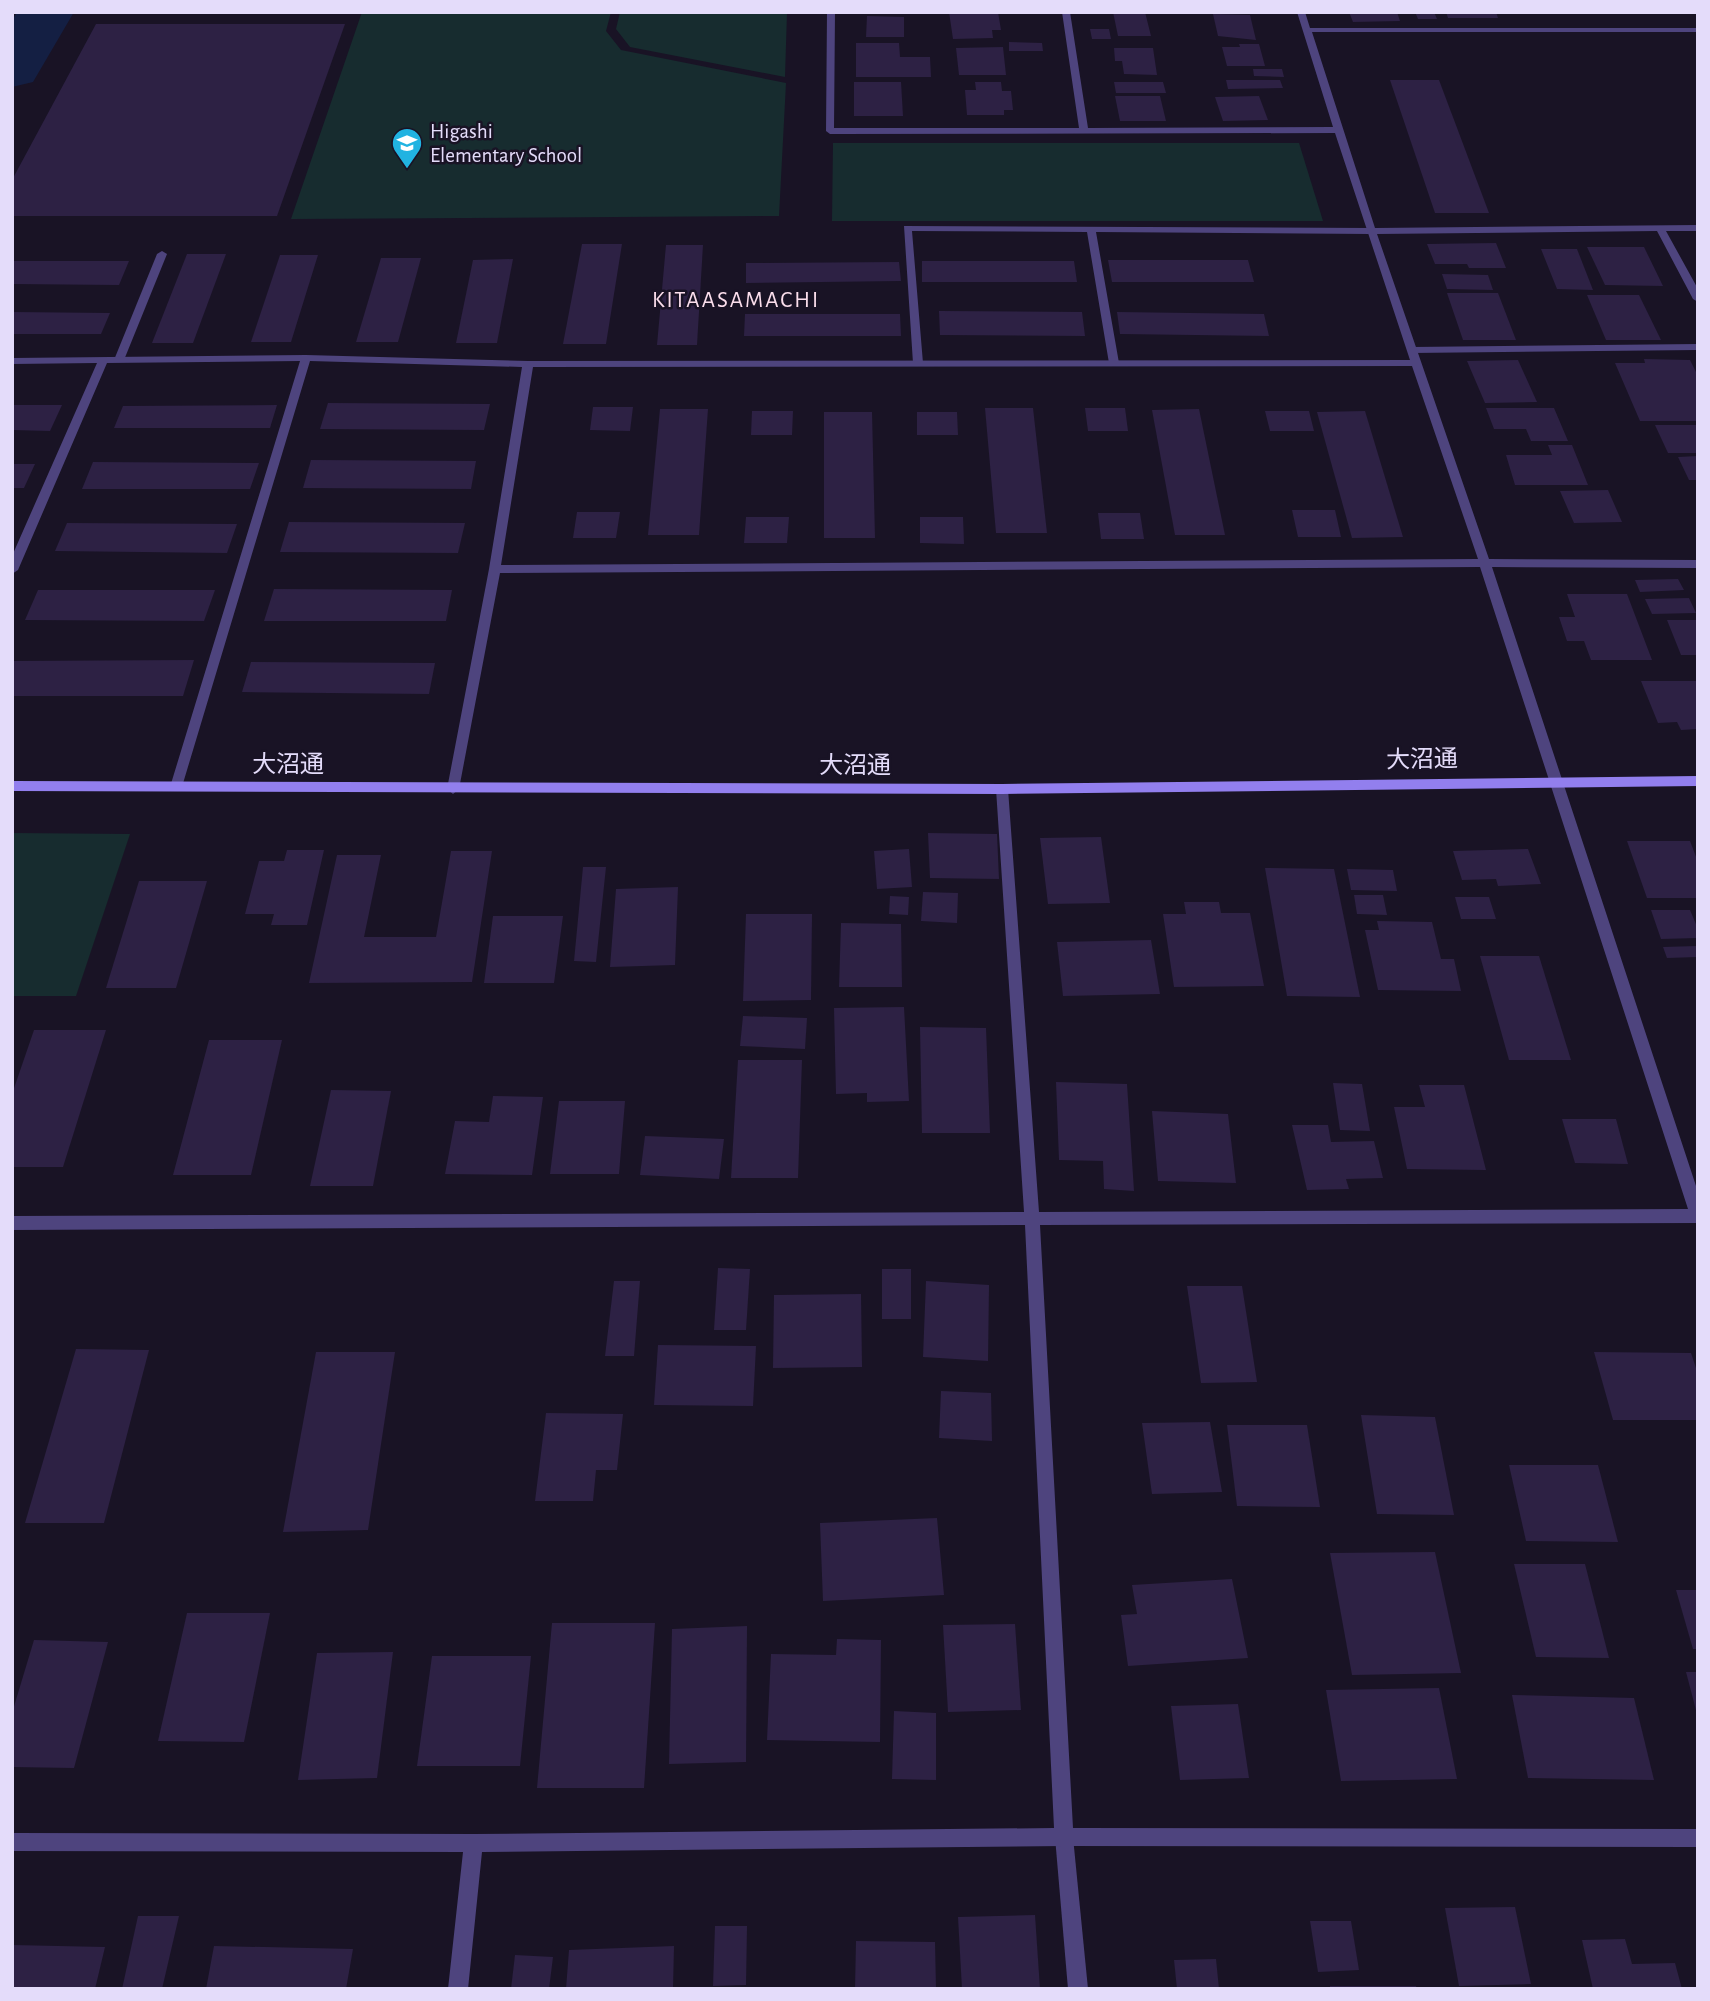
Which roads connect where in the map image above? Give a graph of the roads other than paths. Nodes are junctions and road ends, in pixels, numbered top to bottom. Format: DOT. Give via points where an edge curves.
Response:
graph roads {
  1 [pos="831,12"];
  2 [pos="1066,12"];
  3 [pos="1301,12"];
  4 [pos="1307,30"];
  5 [pos="1698,30"];
  6 [pos="1084,131"];
  7 [pos="1340,131"];
  8 [pos="1660,228"];
  9 [pos="1698,228"];
  10 [pos="1091,229"];
  11 [pos="1371,230"];
  12 [pos="162,254"];
  13 [pos="1698,299"];
  14 [pos="1698,347"];
  15 [pos="1412,350"];
  16 [pos="306,358"];
  17 [pos="103,360"];
  18 [pos="119,360"];
  19 [pos="12,361"];
  20 [pos="918,363"];
  21 [pos="1114,363"];
  22 [pos="1417,363"];
  23 [pos="528,364"];
  24 [pos="1485,563"];
  25 [pos="1698,564"];
  26 [pos="495,569"];
  27 [pos="12,570"];
  28 [pos="1555,781"];
  29 [pos="1698,781"];
  30 [pos="12,786"];
  31 [pos="176,787"];
  32 [pos="453,789"];
  33 [pos="1002,789"];
  34 [pos="1698,1216"];
  35 [pos="1032,1220"];
  36 [pos="12,1223"];
  37 [pos="1064,1837"];
  38 [pos="1698,1838"];
  39 [pos="12,1842"];
  40 [pos="474,1843"];
  41 [pos="458,1989"];
  42 [pos="1078,1989"];
  1 -- 6 [label="street" via="830,131"];
  2 -- 6 [label="street"];
  3 -- 4 [label="street"];
  4 -- 5 [label="street"];
  4 -- 7 [label="street"];
  6 -- 7 [label="street"];
  7 -- 11 [label="street"];
  8 -- 9 [label="street"];
  8 -- 11 [label="street"];
  8 -- 13 [label="street"];
  10 -- 11 [label="street"];
  10 -- 20 [label="street" via="907,228"];
  10 -- 21 [label="street"];
  11 -- 15 [label="street"];
  12 -- 18 [label="street"];
  14 -- 15 [label="street"];
  15 -- 22 [label="street"];
  16 -- 18 [label="street"];
  16 -- 23 [label="street"];
  16 -- 31 [label="street"];
  17 -- 18 [label="street"];
  17 -- 19 [label="street"];
  17 -- 27 [label="street"];
  20 -- 21 [label="street"];
  20 -- 23 [label="street"];
  21 -- 22 [label="street"];
  22 -- 24 [label="street"];
  23 -- 26 [label="street"];
  24 -- 25 [label="street"];
  24 -- 26 [label="street"];
  24 -- 28 [label="street"];
  26 -- 32 [label="street"];
  28 -- 29 [label="street, 大沼通"];
  28 -- 33 [label="street, 大沼通"];
  28 -- 34 [label="street"];
  30 -- 31 [label="street, 大沼通"];
  31 -- 32 [label="street, 大沼通"];
  32 -- 33 [label="street, 大沼通"];
  33 -- 35 [label="street"];
  34 -- 35 [label="street"];
  35 -- 36 [label="street"];
  35 -- 37 [label="street"];
  37 -- 38 [label="street"];
  37 -- 40 [label="street"];
  37 -- 42 [label="street"];
  39 -- 40 [label="street"];
  40 -- 41 [label="street"];
}
